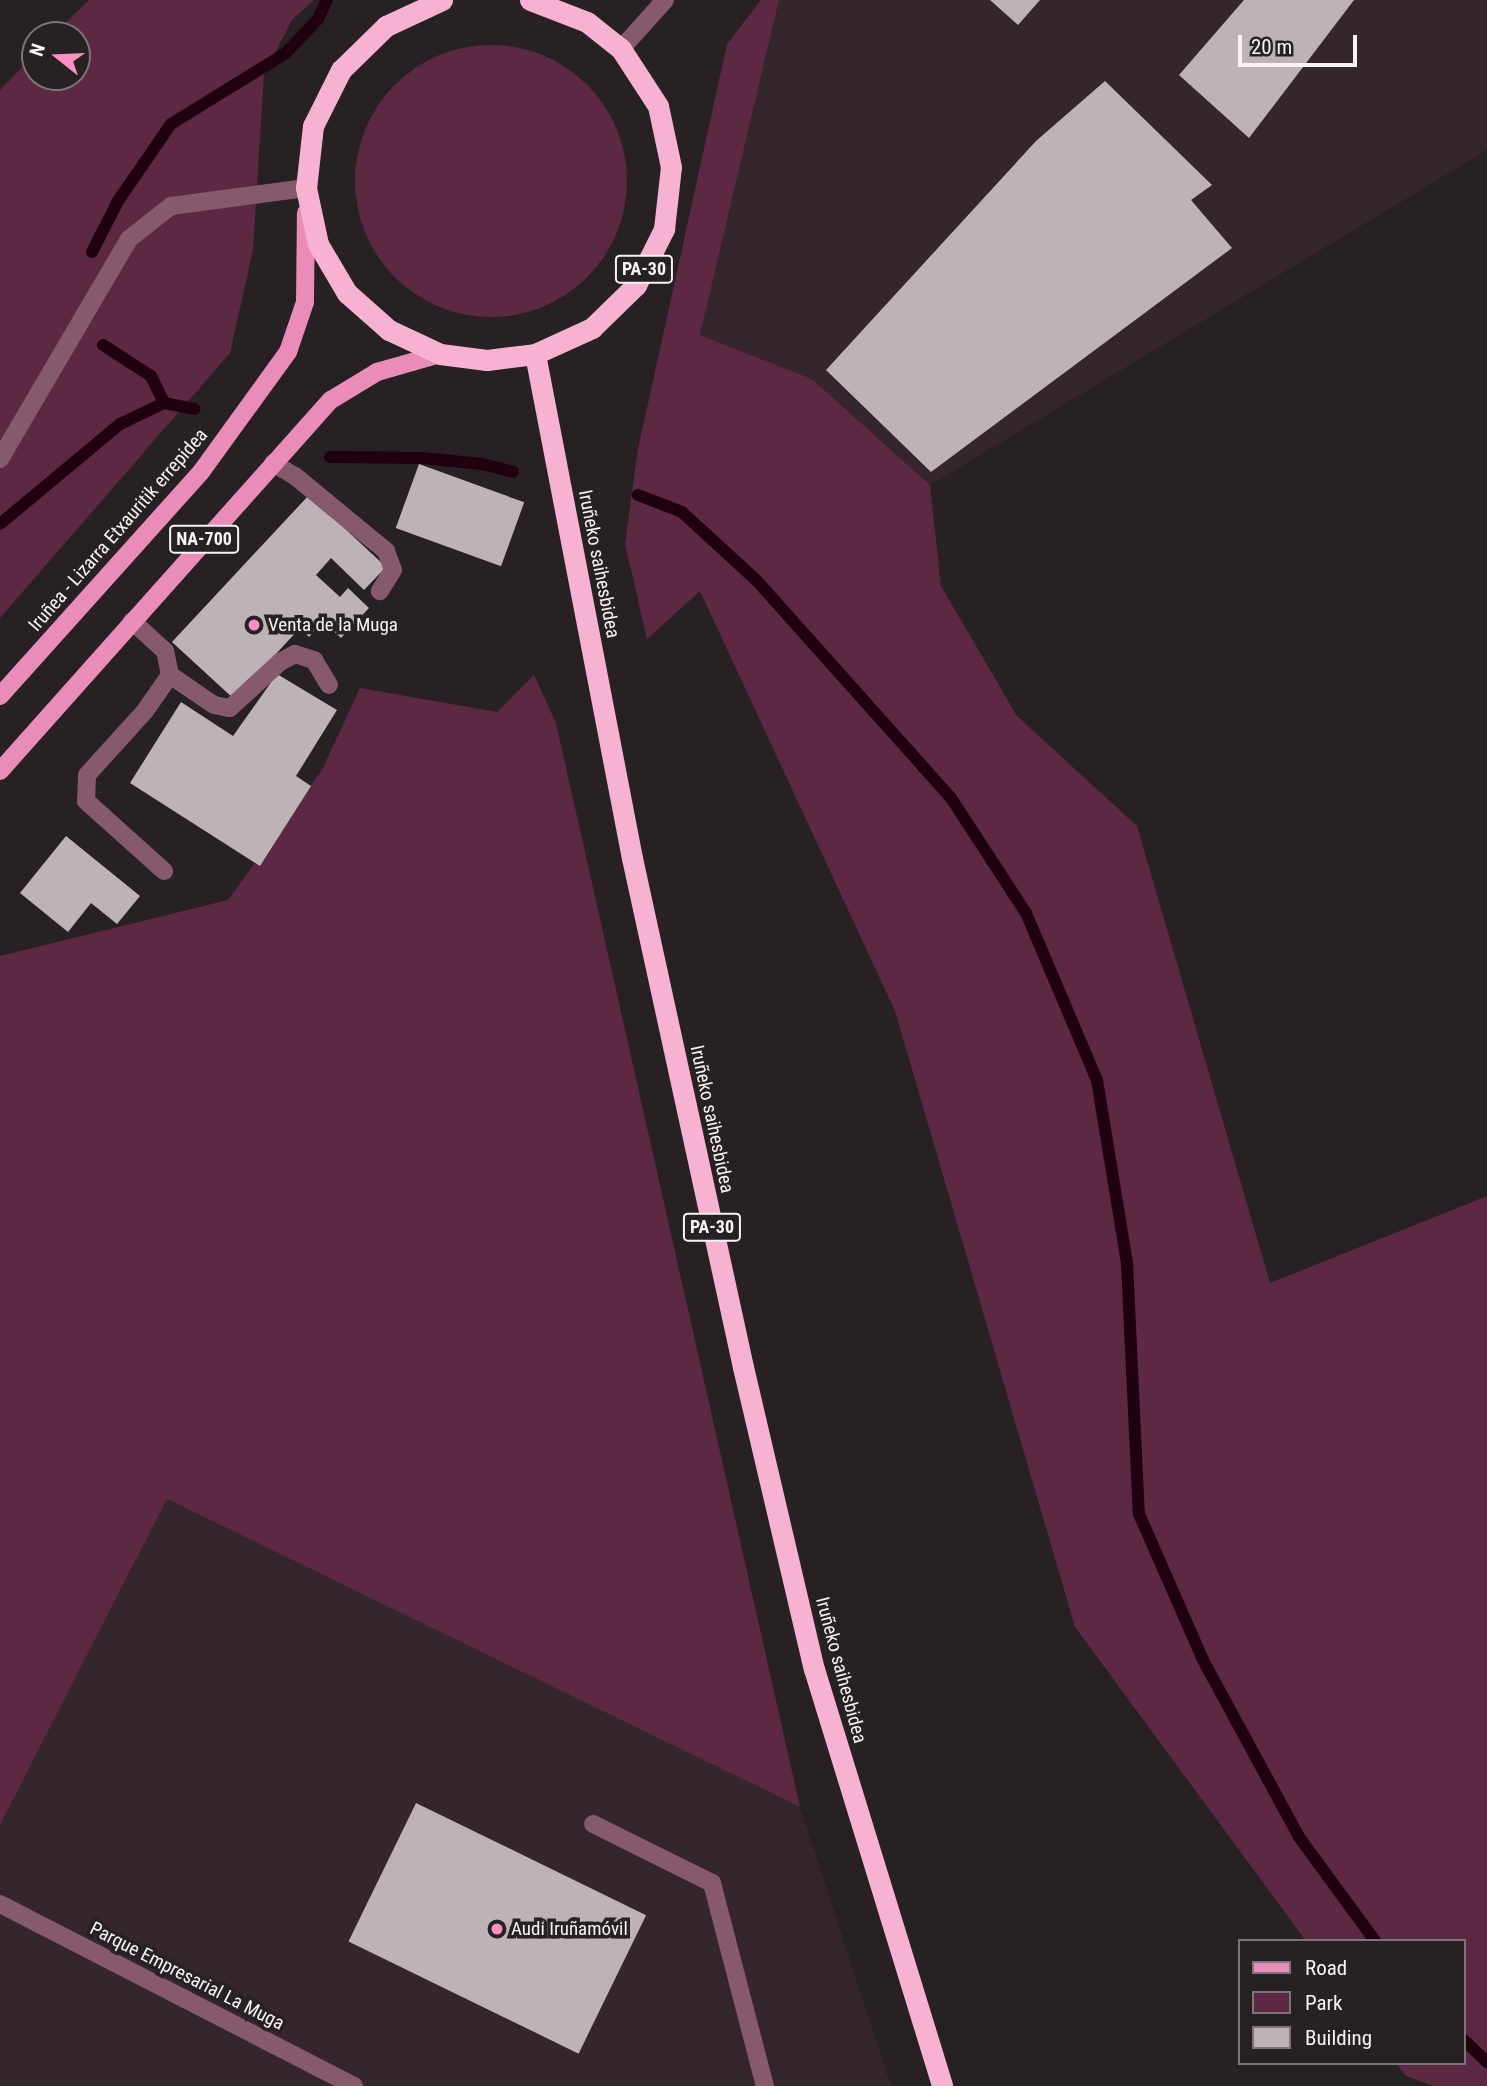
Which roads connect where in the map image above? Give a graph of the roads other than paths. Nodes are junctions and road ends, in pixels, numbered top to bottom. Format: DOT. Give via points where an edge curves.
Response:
graph roads {
  1 [pos="442,0"];
  2 [pos="530,0"];
  3 [pos="665,0"];
  4 [pos="621,49"];
  5 [pos="306,188"];
  6 [pos="440,354"];
  7 [pos="535,354"];
  8 [pos="0,459"];
  9 [pos="273,463"];
  10 [pos="380,591"];
  11 [pos="132,621"];
  12 [pos="170,675"];
  13 [pos="329,685"];
  14 [pos="0,696"];
  15 [pos="0,771"];
  16 [pos="164,872"];
  17 [pos="593,1824"];
  18 [pos="0,1904"];
  19 [pos="354,2086"];
  20 [pos="765,2086"];
  21 [pos="942,2086"];
  1 -- 5 [label="highway, PA-30" via="386,26 341,70 313,126"];
  2 -- 4 [label="highway, PA-30" via="587,22"];
  3 -- 4 [label="street"];
  4 -- 7 [label="highway, PA-30" via="657,106 671,167 664,229 636,285 592,328"];
  5 -- 6 [label="highway, PA-30" via="318,244 347,293 389,330"];
  5 -- 8 [label="street" via="171,206 130,239"];
  5 -- 14 [label="main road, Iruñea - Lizarra Etxauritik errepidea / NA-700" via="305,303 288,352 201,472"];
  6 -- 7 [label="highway, PA-30" via="487,360"];
  6 -- 9 [label="main road, NA-700" via="377,372 331,400"];
  7 -- 21 [label="highway, Iruñeko saihesbidea / PA-30" via="632,858 743,1367 814,1669"];
  9 -- 10 [label="street" via="386,551 393,569"];
  9 -- 11 [label="main road, NA-700"];
  11 -- 12 [label="street" via="165,651"];
  11 -- 15 [label="main road, NA-700"];
  12 -- 13 [label="street" via="214,705 230,708 295,654 314,660"];
  12 -- 16 [label="street" via="145,711 87,775 86,801"];
  17 -- 20 [label="street" via="712,1883"];
  18 -- 19 [label="street, Parque Empresarial La Muga"];
}
